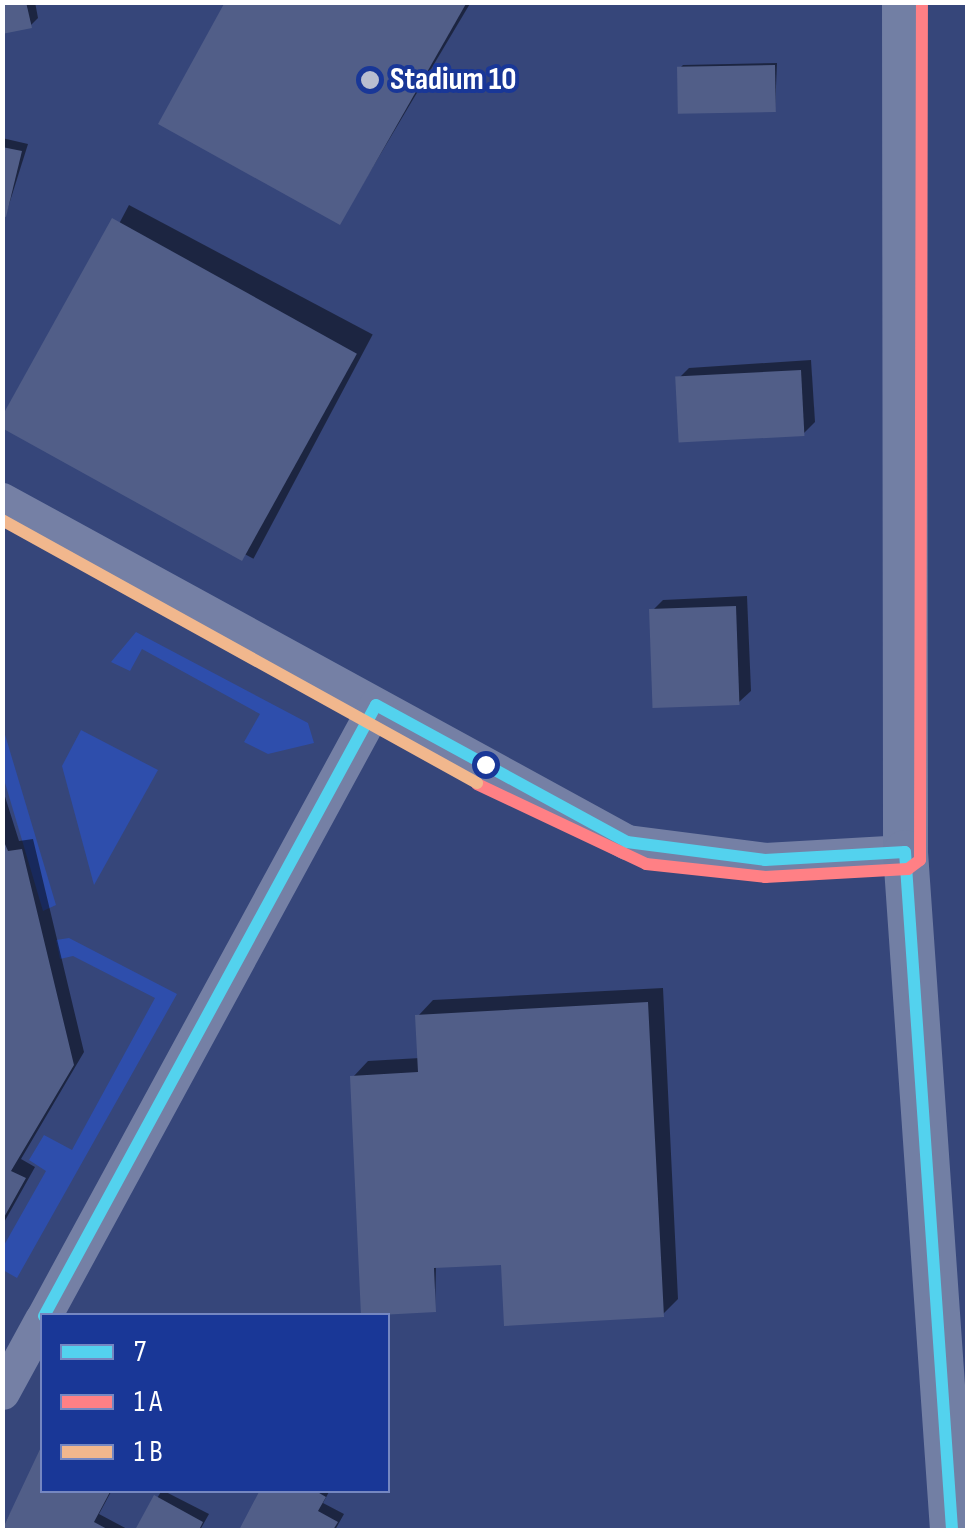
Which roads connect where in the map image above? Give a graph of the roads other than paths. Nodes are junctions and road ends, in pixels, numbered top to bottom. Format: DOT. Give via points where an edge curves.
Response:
graph roads {
  1 [pos="904,2"];
  2 [pos="2,500"];
  3 [pos="376,704"];
  4 [pos="904,852"];
  5 [pos="45,1313"];
  6 [pos="40,1322"];
  7 [pos="2,1392"];
  8 [pos="952,1530"];
  1 -- 4 [label="main road"];
  2 -- 3 [label="street"];
  3 -- 4 [label="street" via="627,842 766,860"];
  3 -- 5 [label="street"];
  4 -- 8 [label="main road"];
  6 -- 7 [label="street"];
}
